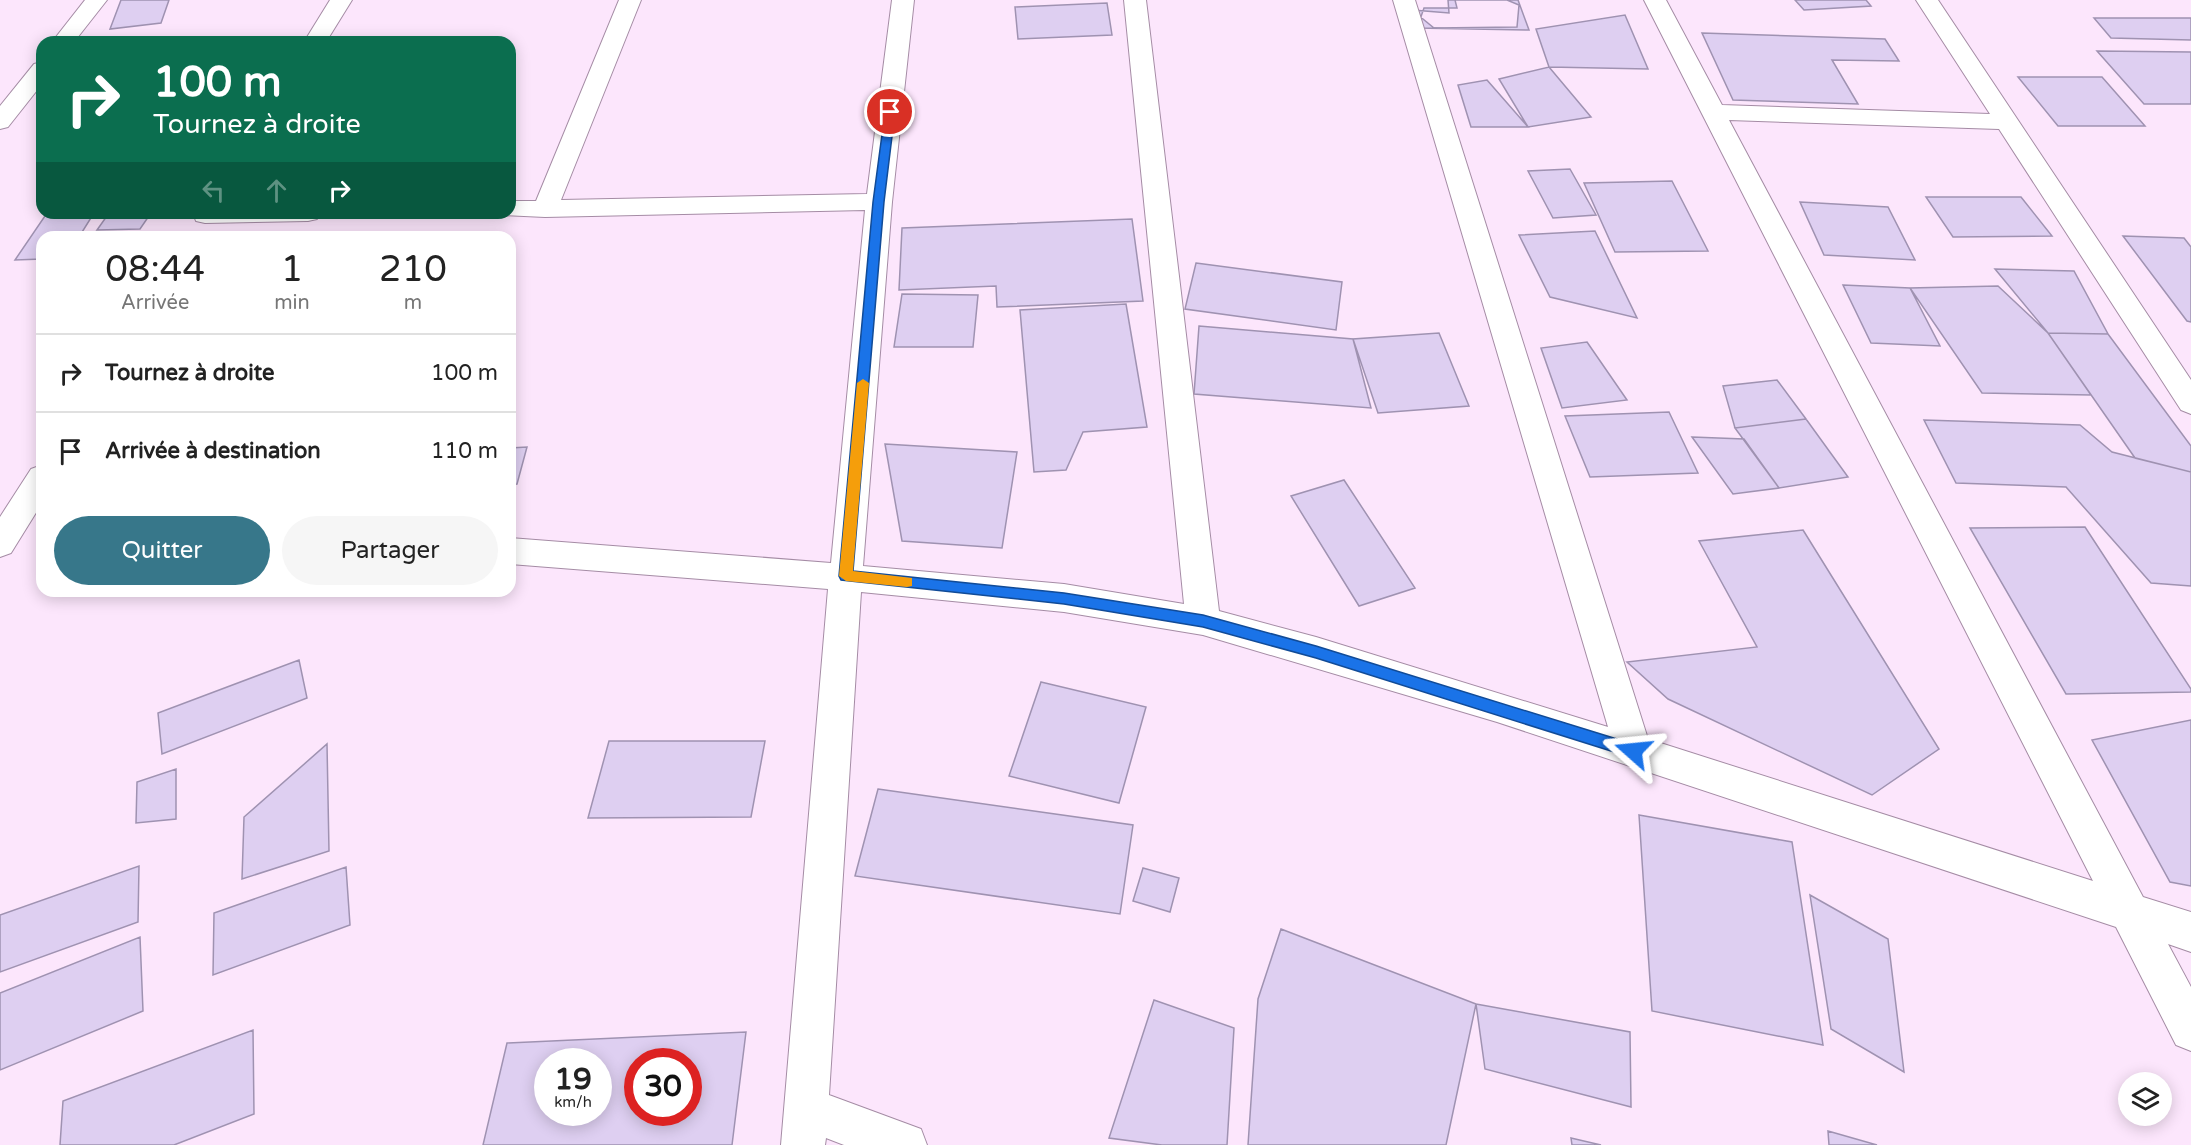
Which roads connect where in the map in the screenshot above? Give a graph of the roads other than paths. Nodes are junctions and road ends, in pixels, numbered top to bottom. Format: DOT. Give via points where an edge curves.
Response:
graph roads {
  1 [pos="96,0"];
  2 [pos="341,0"];
  3 [pos="630,0"];
  4 [pos="903,0"];
  5 [pos="1135,0"];
  6 [pos="1404,0"];
  7 [pos="1655,0"];
  8 [pos="1927,0"];
  9 [pos="68,36"];
  10 [pos="319,36"];
  11 [pos="36,77"];
  12 [pos="1712,112"];
  13 [pos="0,122"];
  14 [pos="2009,122"];
  15 [pos="879,202"];
  16 [pos="516,209"];
  17 [pos="545,209"];
  18 [pos="2191,403"];
  19 [pos="36,488"];
  20 [pos="15,525"];
  21 [pos="516,551"];
  22 [pos="846,576"];
  23 [pos="1203,621"];
  24 [pos="1633,751"];
  25 [pos="2132,914"];
  26 [pos="2191,932"];
  27 [pos="2191,1030"];
  28 [pos="805,1127"];
  29 [pos="905,1145"];
  1 -- 9 [label="street"];
  2 -- 10 [label="street"];
  3 -- 17 [label="street"];
  4 -- 15 [label="street"];
  5 -- 23 [label="street"];
  6 -- 24 [label="street"];
  7 -- 12 [label="street"];
  8 -- 14 [label="street"];
  11 -- 13 [label="street"];
  12 -- 14 [label="street"];
  12 -- 25 [label="street"];
  14 -- 18 [label="street"];
  15 -- 17 [label="street"];
  15 -- 22 [label="street"];
  16 -- 17 [label="street"];
  19 -- 20 [label="street"];
  21 -- 22 [label="street"];
  22 -- 23 [label="street" via="1064,598"];
  22 -- 28 [label="street"];
  23 -- 24 [label="street" via="1316,652"];
  24 -- 25 [label="street"];
  25 -- 26 [label="street"];
  25 -- 27 [label="street"];
  28 -- 29 [label="street"];
}
